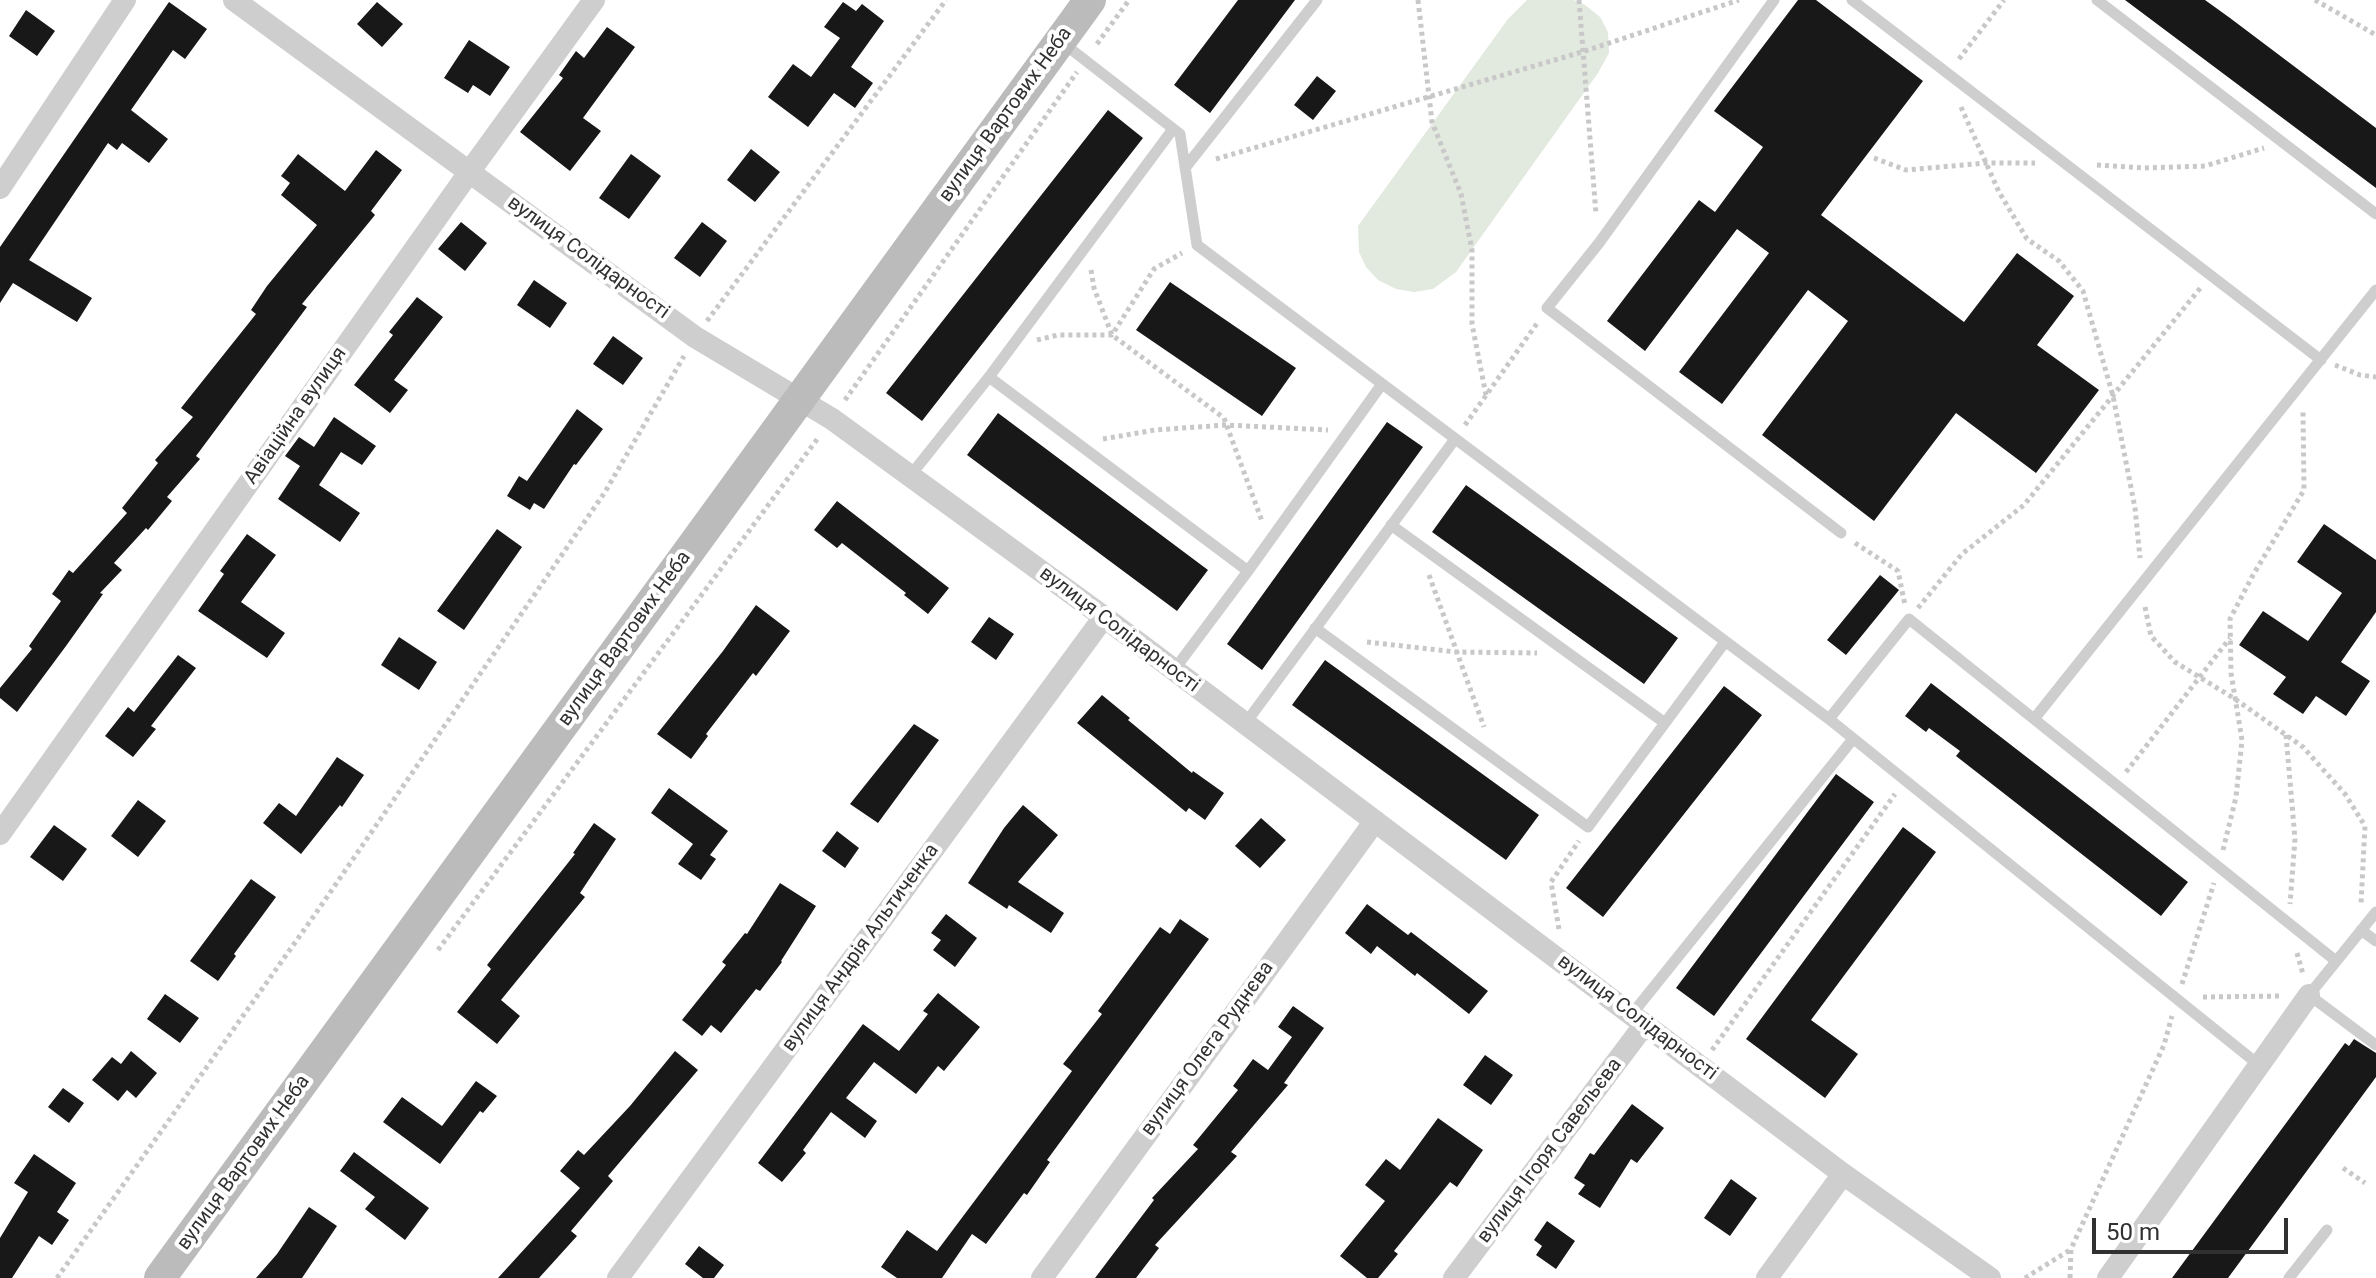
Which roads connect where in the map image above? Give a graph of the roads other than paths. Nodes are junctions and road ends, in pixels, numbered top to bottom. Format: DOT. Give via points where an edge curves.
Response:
graph roads {
  1 [pos="125,0"];
  2 [pos="234,0"];
  3 [pos="594,0"];
  4 [pos="1090,0"];
  5 [pos="1317,0"];
  6 [pos="1774,0"];
  7 [pos="1852,0"];
  8 [pos="2097,0"];
  9 [pos="1059,40"];
  10 [pos="1173,129"];
  11 [pos="1185,168"];
  12 [pos="470,171"];
  13 [pos="0,188"];
  14 [pos="2376,214"];
  15 [pos="2376,290"];
  16 [pos="2321,360"];
  17 [pos="989,377"];
  18 [pos="1382,384"];
  19 [pos="800,398"];
  20 [pos="1455,439"];
  21 [pos="910,476"];
  22 [pos="1391,525"];
  23 [pos="1841,533"];
  24 [pos="1248,571"];
  25 [pos="1104,617"];
  26 [pos="1315,628"];
  27 [pos="1725,642"];
  28 [pos="1174,670"];
  29 [pos="1829,719"];
  30 [pos="2034,719"];
  31 [pos="1665,723"];
  32 [pos="1245,724"];
  33 [pos="1853,739"];
  34 [pos="1375,821"];
  35 [pos="0,834"];
  36 [pos="2376,912"];
  37 [pos="2361,930"];
  38 [pos="2376,941"];
  39 [pos="2336,961"];
  40 [pos="2309,995"];
  41 [pos="1638,1019"];
  42 [pos="2376,1045"];
  43 [pos="2259,1065"];
  44 [pos="1843,1174"];
  45 [pos="2327,1230"];
  46 [pos="160,1278"];
  47 [pos="618,1278"];
  48 [pos="1042,1278"];
  49 [pos="1454,1278"];
  50 [pos="1767,1278"];
  51 [pos="1990,1278"];
  52 [pos="2108,1278"];
  53 [pos="2289,1278"];
  1 -- 13 [label="street"];
  2 -- 12 [label="street, вулиця Солідарності"];
  3 -- 12 [label="street, Авіаційна вулиця"];
  4 -- 9 [label="street, вулиця Вартових Неба"];
  5 -- 11 [label="lane"];
  6 -- 23 [label="lane" via="1547,308"];
  7 -- 16 [label="lane"];
  8 -- 14 [label="lane"];
  9 -- 10 [label="lane"];
  9 -- 19 [label="street, вулиця Вартових Неба"];
  10 -- 11 [label="lane" via="1180,134"];
  10 -- 17 [label="lane"];
  11 -- 18 [label="lane" via="1197,245"];
  12 -- 19 [label="street, вулиця Солідарності" via="695,337"];
  12 -- 35 [label="street, Авіаційна вулиця"];
  15 -- 16 [label="lane"];
  16 -- 30 [label="lane"];
  17 -- 21 [label="lane"];
  17 -- 24 [label="lane"];
  18 -- 20 [label="lane"];
  18 -- 24 [label="lane"];
  19 -- 21 [label="street, вулиця Солідарності"];
  19 -- 46 [label="street, вулиця Вартових Неба"];
  20 -- 22 [label="lane"];
  20 -- 27 [label="lane"];
  21 -- 25 [label="street, вулиця Солідарності"];
  22 -- 26 [label="lane"];
  22 -- 31 [label="lane"];
  24 -- 28 [label="lane"];
  25 -- 28 [label="street, вулиця Солідарності"];
  25 -- 47 [label="street, вулиця Андрія Альтиченка"];
  26 -- 31 [label="lane" via="1588,827"];
  26 -- 32 [label="lane"];
  27 -- 29 [label="lane"];
  27 -- 31 [label="lane"];
  28 -- 32 [label="street, вулиця Солідарності"];
  29 -- 30 [label="lane" via="1909,619"];
  29 -- 33 [label="lane"];
  30 -- 39 [label="lane"];
  32 -- 34 [label="street, вулиця Солідарності"];
  33 -- 41 [label="lane"];
  33 -- 43 [label="lane"];
  34 -- 41 [label="street, вулиця Солідарності"];
  34 -- 48 [label="street, вулиця Олега Руднєва"];
  36 -- 37 [label="lane"];
  37 -- 38 [label="lane"];
  37 -- 39 [label="lane"];
  39 -- 40 [label="lane"];
  40 -- 42 [label="lane"];
  40 -- 43 [label="street"];
  41 -- 44 [label="street, вулиця Солідарності"];
  41 -- 49 [label="street, вулиця Ігоря Савельєва"];
  43 -- 52 [label="street"];
  44 -- 50 [label="street"];
  44 -- 51 [label="street, вулиця Солідарності"];
  45 -- 53 [label="lane"];
}
